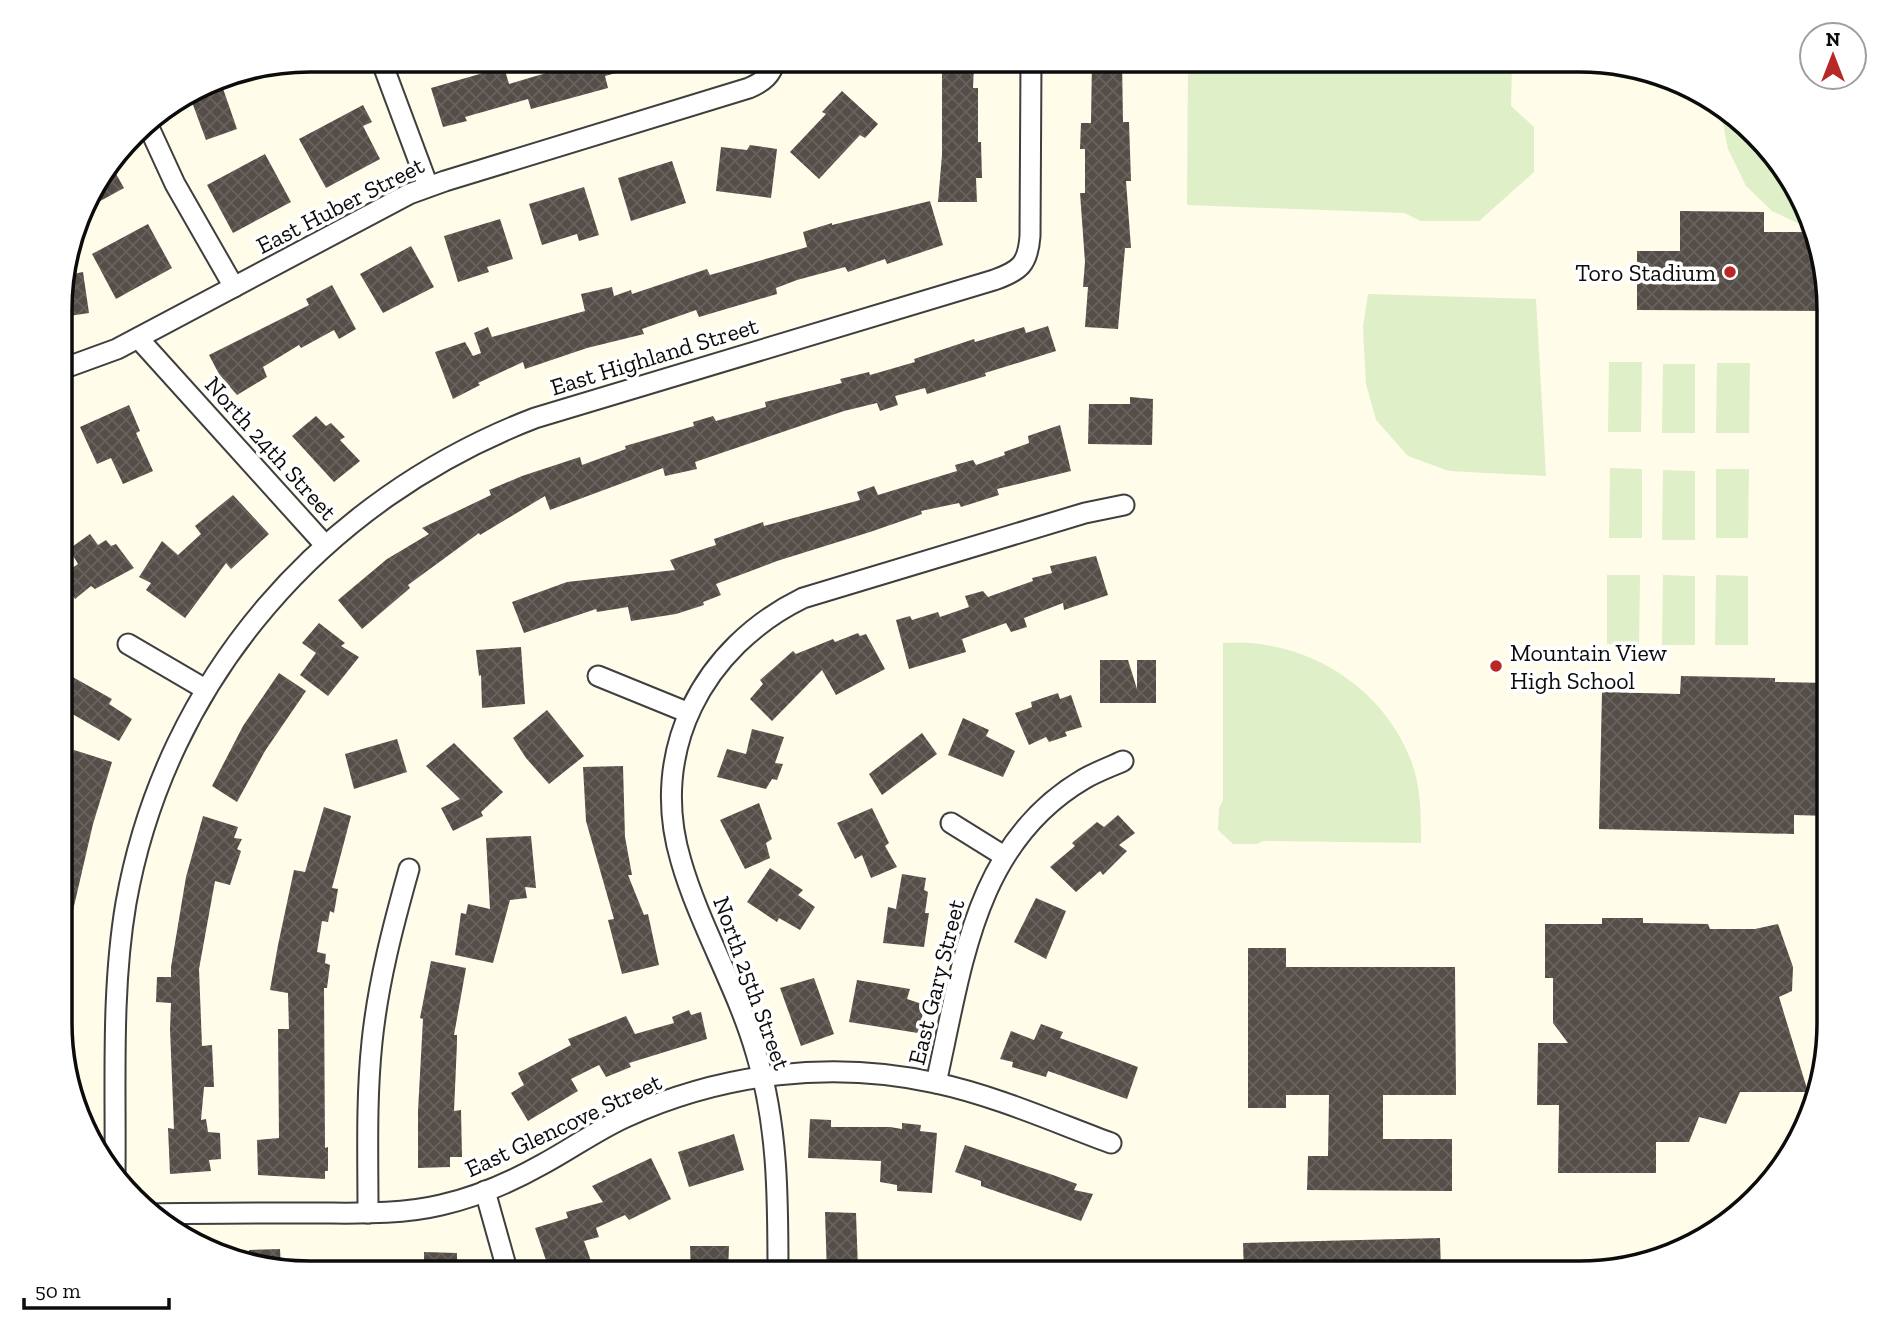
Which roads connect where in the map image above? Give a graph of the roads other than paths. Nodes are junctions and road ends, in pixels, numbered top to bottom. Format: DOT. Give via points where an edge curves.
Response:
graph roads {
  1 [pos="385,72"];
  2 [pos="767,72"];
  3 [pos="1031,72"];
  4 [pos="151,133"];
  5 [pos="428,186"];
  6 [pos="233,287"];
  7 [pos="138,338"];
  8 [pos="72,366"];
  9 [pos="1124,505"];
  10 [pos="325,545"];
  11 [pos="128,644"];
  12 [pos="598,676"];
  13 [pos="205,689"];
  14 [pos="689,713"];
  15 [pos="1123,761"];
  16 [pos="951,823"];
  17 [pos="1004,856"];
  18 [pos="408,869"];
  19 [pos="762,1077"];
  20 [pos="936,1083"];
  21 [pos="1111,1143"];
  22 [pos="115,1160"];
  23 [pos="485,1191"];
  24 [pos="368,1213"];
  25 [pos="168,1214"];
  26 [pos="505,1261"];
  27 [pos="778,1261"];
  1 -- 5 [label="street"];
  2 -- 5 [label="street, East Huber Street" via="749,88"];
  3 -- 10 [label="street, East Highland Street" via="1030,236 1027,257 1014,272 512,426 414,478"];
  4 -- 6 [label="street"];
  5 -- 6 [label="street, East Huber Street"];
  6 -- 7 [label="street, East Huber Street"];
  7 -- 8 [label="street, East Huber Street"];
  7 -- 10 [label="street, North 24th Street"];
  9 -- 14 [label="street, North 25th Street" via="793,603 763,621 727,653"];
  10 -- 13 [label="street, North 24th Street" via="257,617"];
  11 -- 13 [label="street"];
  12 -- 14 [label="street"];
  13 -- 22 [label="street, North 24th Street" via="157,793 126,904 117,1006"];
  14 -- 19 [label="street, North 25th Street" via="675,761 675,838 741,1008"];
  15 -- 17 [label="street, East Gary Street" via="1066,791 1034,818"];
  16 -- 17 [label="street"];
  17 -- 20 [label="street, East Gary Street" via="973,923"];
  18 -- 24 [label="street" via="388,947 372,1041"];
  19 -- 20 [label="street, East Glencove Street" via="851,1072"];
  19 -- 23 [label="street, East Glencove Street" via="713,1086 645,1108"];
  19 -- 27 [label="street, North 25th Street" via="776,1165"];
  20 -- 21 [label="street, East Glencove Street" via="991,1098"];
  23 -- 24 [label="street, East Glencove Street" via="416,1210"];
  23 -- 26 [label="street"];
  24 -- 25 [label="street, East Glencove Street"];
}
